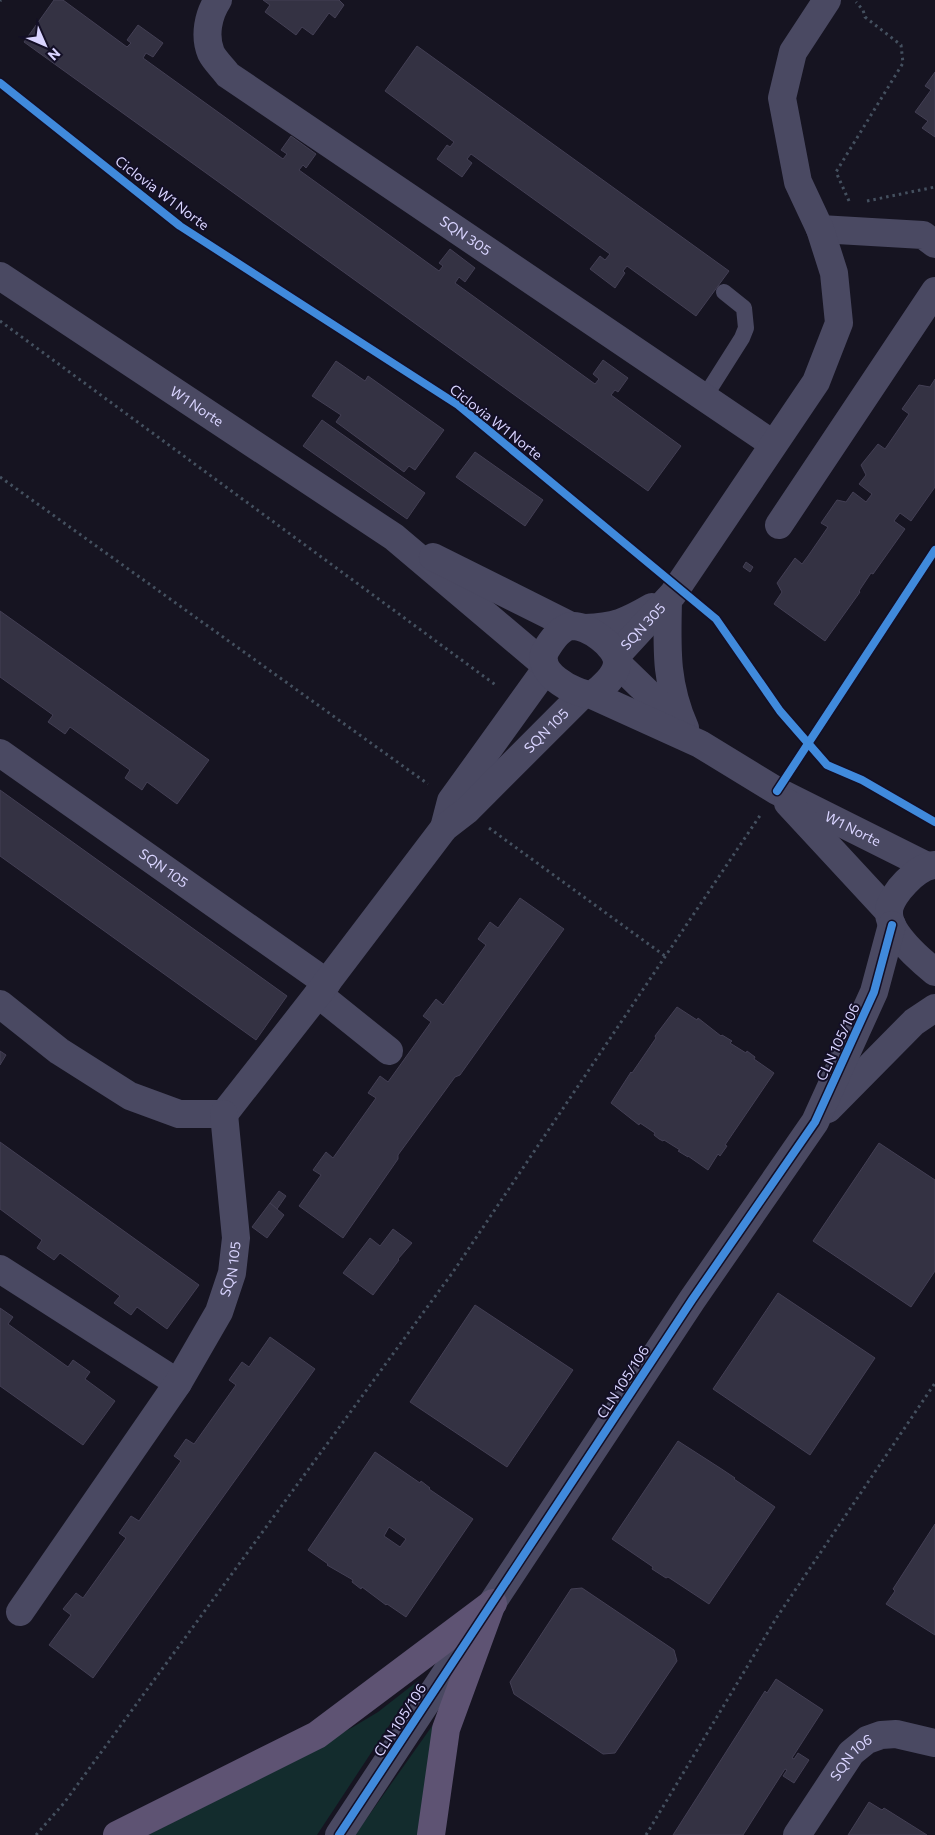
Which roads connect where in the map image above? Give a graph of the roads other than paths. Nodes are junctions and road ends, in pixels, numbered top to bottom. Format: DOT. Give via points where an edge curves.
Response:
graph roads {
  1 [pos="218,0"];
  2 [pos="826,0"];
  3 [pos="818,223"];
  4 [pos="935,244"];
  5 [pos="0,276"];
  6 [pos="935,291"];
  7 [pos="724,292"];
  8 [pos="704,398"];
  9 [pos="773,444"];
  10 [pos="778,525"];
  11 [pos="394,537"];
  12 [pos="669,598"];
  13 [pos="578,627"];
  14 [pos="616,659"];
  15 [pos="544,666"];
  16 [pos="588,694"];
  17 [pos="692,736"];
  18 [pos="0,753"];
  19 [pos="777,791"];
  20 [pos="459,806"];
  21 [pos="931,865"];
  22 [pos="890,919"];
  23 [pos="935,972"];
  24 [pos="323,989"];
  25 [pos="0,1004"];
  26 [pos="935,1008"];
  27 [pos="389,1051"];
  28 [pos="224,1114"];
  29 [pos="815,1122"];
  30 [pos="0,1269"];
  31 [pos="178,1383"];
  32 [pos="492,1604"];
  33 [pos="20,1612"];
  34 [pos="935,1743"];
  35 [pos="117,1835"];
  36 [pos="339,1835"];
  37 [pos="431,1835"];
  38 [pos="798,1835"];
  1 -- 8 [label="street, SQN 305" via="206,33 211,53 228,75"];
  2 -- 3 [label="street, SQN 305" via="792,52 782,98 798,182"];
  3 -- 4 [label="street" via="922,235"];
  3 -- 9 [label="street, SQN 305" via="834,273 839,323 816,382"];
  5 -- 11 [label="street, W1 Norte"];
  6 -- 10 [label="street"];
  7 -- 8 [label="lane" via="744,308 746,328"];
  8 -- 9 [label="street, SQN 305"];
  9 -- 12 [label="street, SQN 305"];
  11 -- 13 [label="street, W1 Norte"];
  11 -- 15 [label="street, W1 Norte"];
  12 -- 13 [label="street, SQN 305" via="614,626"];
  12 -- 14 [label="street, SQN 305"];
  12 -- 17 [label="street" via="668,672 677,711"];
  13 -- 14 [label="street" via="599,636"];
  13 -- 15 [label="street" via="560,632 552,641 544,652"];
  14 -- 16 [label="street" via="601,689"];
  14 -- 17 [label="street, W1 Norte"];
  15 -- 16 [label="street" via="564,684"];
  15 -- 20 [label="street"];
  16 -- 17 [label="street, W1 Norte"];
  16 -- 20 [label="street, SQN 105"];
  17 -- 19 [label="street, W1 Norte"];
  18 -- 24 [label="street, SQN 105"];
  19 -- 21 [label="street, W1 Norte"];
  19 -- 22 [label="street, W1 Norte"];
  20 -- 24 [label="street"];
  21 -- 22 [label="street, CLN 105/106" via="902,886 890,905"];
  22 -- 23 [label="street, W1 Norte" via="904,942"];
  22 -- 29 [label="street, CLN 105/106" via="874,992"];
  24 -- 27 [label="street, SQN 105"];
  24 -- 28 [label="street"];
  25 -- 28 [label="street" via="59,1051 130,1096 179,1114"];
  26 -- 29 [label="street, CLN 105/106" via="914,1022"];
  28 -- 31 [label="street, SQN 105" via="236,1238 232,1273 219,1312"];
  29 -- 32 [label="street, CLN 105/106" via="687,1308"];
  30 -- 31 [label="street"];
  31 -- 33 [label="street, SQN 105"];
  32 -- 35 [label="main road" via="317,1735"];
  32 -- 36 [label="street, CLN 105/106"];
  32 -- 37 [label="main road" via="446,1729"];
  34 -- 38 [label="street, SQN 106" via="896,1734 867,1740 851,1753"];
}
